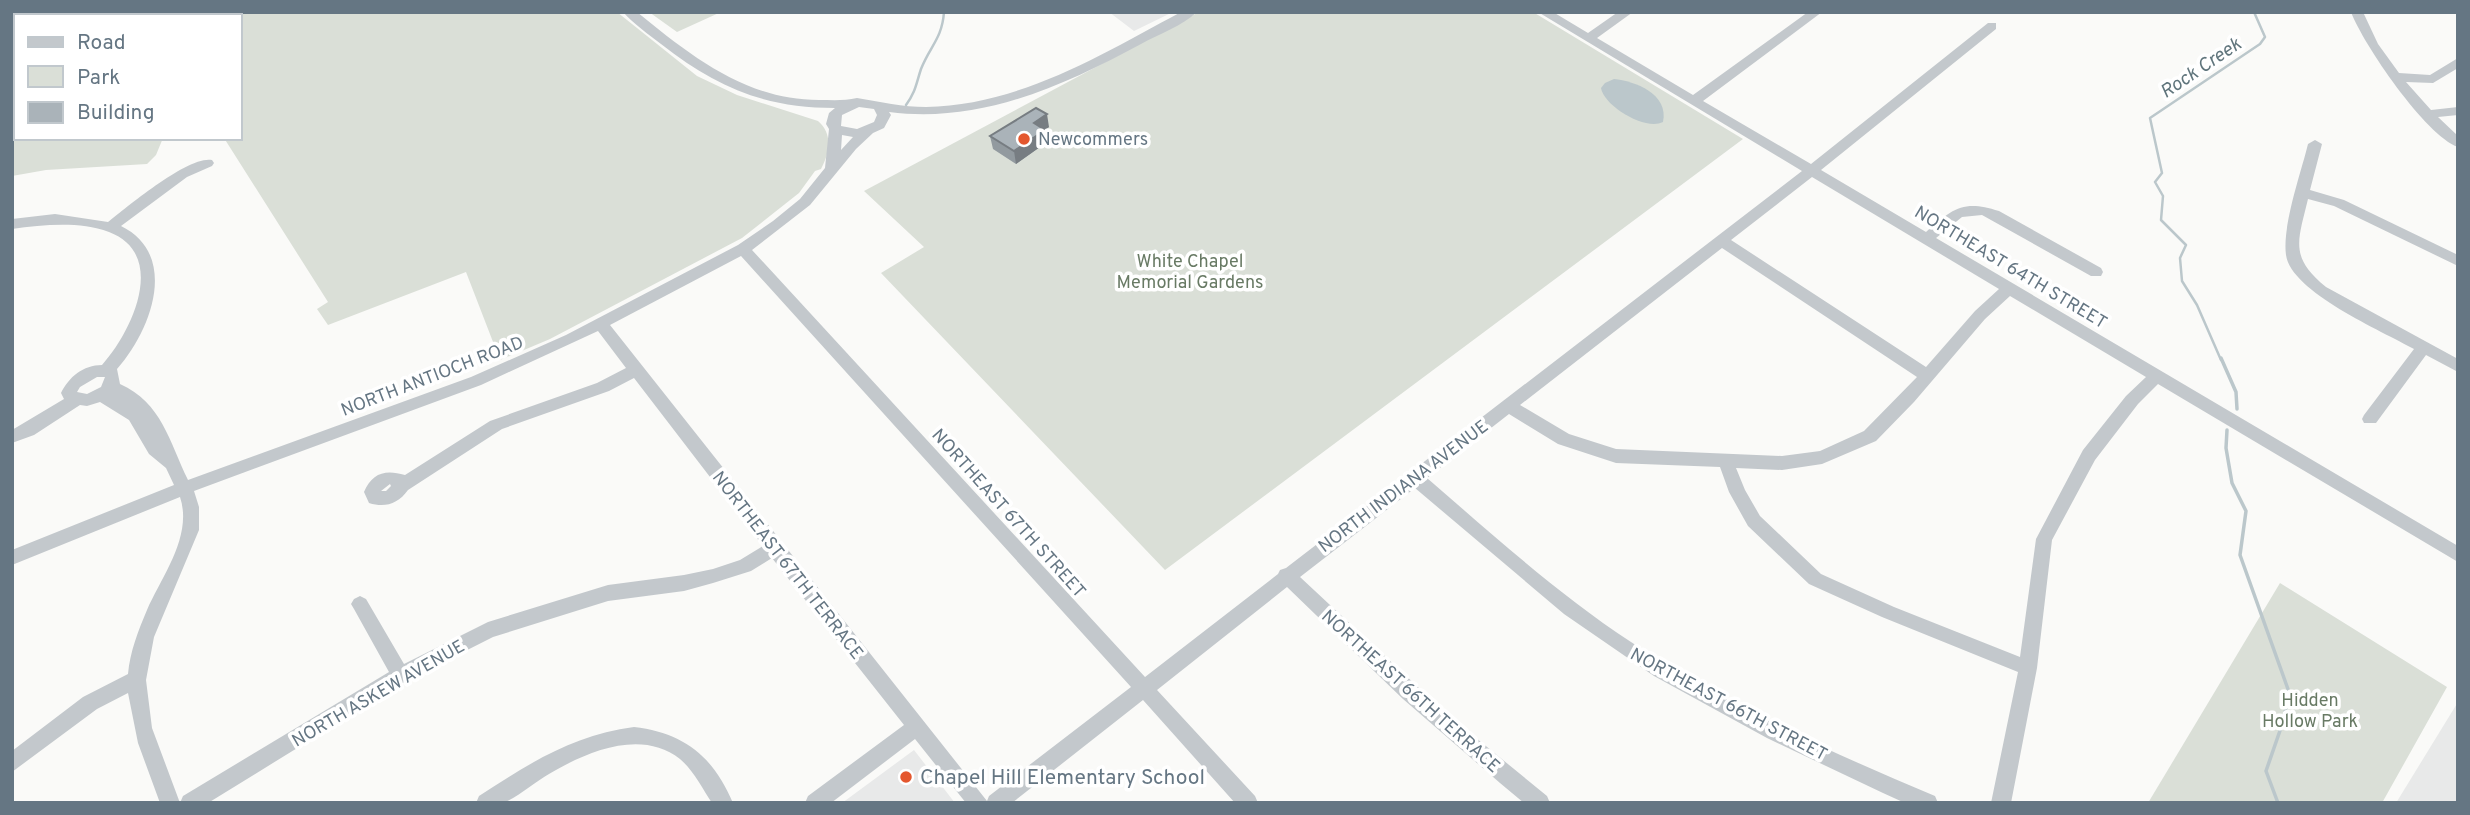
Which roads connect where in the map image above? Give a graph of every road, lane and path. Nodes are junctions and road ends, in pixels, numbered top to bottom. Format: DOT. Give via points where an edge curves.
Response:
graph roads {
  1 [pos="629,12"];
  2 [pos="1191,12"];
  3 [pos="1544,12"];
  4 [pos="1626,12"];
  5 [pos="1816,12"];
  6 [pos="2357,12"];
  7 [pos="1992,26"];
  8 [pos="1588,38"];
  9 [pos="2458,62"];
  10 [pos="2395,77"];
  11 [pos="1695,101"];
  12 [pos="781,102"];
  13 [pos="849,104"];
  14 [pos="879,106"];
  15 [pos="2458,111"];
  16 [pos="925,112"];
  17 [pos="2429,114"];
  18 [pos="879,125"];
  19 [pos="835,126"];
  20 [pos="866,133"];
  21 [pos="2315,144"];
  22 [pos="2458,144"];
  23 [pos="207,163"];
  24 [pos="832,169"];
  25 [pos="1811,171"];
  26 [pos="2302,192"];
  27 [pos="12,224"];
  28 [pos="110,227"];
  29 [pos="1927,239"];
  30 [pos="1720,240"];
  31 [pos="743,249"];
  32 [pos="2458,261"];
  33 [pos="2096,272"];
  34 [pos="2009,288"];
  35 [pos="601,324"];
  36 [pos="2423,348"];
  37 [pos="2458,366"];
  38 [pos="636,370"];
  39 [pos="106,371"];
  40 [pos="1927,375"];
  41 [pos="2157,376"];
  42 [pos="106,391"];
  43 [pos="75,400"];
  44 [pos="1508,406"];
  45 [pos="2370,419"];
  46 [pos="12,437"];
  47 [pos="1726,462"];
  48 [pos="1414,477"];
  49 [pos="401,486"];
  50 [pos="186,488"];
  51 [pos="774,548"];
  52 [pos="2458,555"];
  53 [pos="12,558"];
  54 [pos="1286,575"];
  55 [pos="360,604"];
  56 [pos="2028,668"];
  57 [pos="400,676"];
  58 [pos="137,679"];
  59 [pos="1143,690"];
  60 [pos="916,727"];
  61 [pos="12,763"];
  62 [pos="170,803"];
  63 [pos="190,803"];
  64 [pos="486,803"];
  65 [pos="723,803"];
  66 [pos="815,803"];
  67 [pos="978,803"];
  68 [pos="996,803"];
  69 [pos="1248,803"];
  70 [pos="1540,803"];
  71 [pos="1928,803"];
  72 [pos="2001,803"];
  1 -- 12 [label="street" via="708,74"];
  2 -- 16 [label="street" via="1047,85 982,104"];
  3 -- 8 [label="street, NORTHEAST 64TH STREET"];
  4 -- 8 [label="street"];
  5 -- 11 [label="street"];
  6 -- 10 [label="street" via="2374,50"];
  7 -- 25 [label="street, NORTH INDIANA AVENUE"];
  8 -- 11 [label="street, NORTHEAST 64TH STREET"];
  9 -- 10 [label="street" via="2433,79"];
  10 -- 17 [label="street"];
  11 -- 25 [label="street, NORTHEAST 64TH STREET"];
  12 -- 13 [label="street"];
  12 -- 19 [label="street"];
  13 -- 14 [label="street"];
  13 -- 19 [label="street" via="836,113"];
  14 -- 16 [label="street"];
  14 -- 18 [label="street" via="884,115"];
  15 -- 17 [label="street"];
  16 -- 18 [label="street"];
  17 -- 22 [label="street"];
  18 -- 20 [label="street"];
  19 -- 20 [label="street" via="850,134"];
  19 -- 24 [label="street"];
  20 -- 24 [label="street, NORTH ANTIOCH ROAD"];
  21 -- 26 [label="street"];
  23 -- 28 [label="street" via="182,174"];
  24 -- 31 [label="street, NORTH ANTIOCH ROAD" via="798,208"];
  25 -- 29 [label="street, NORTHEAST 64TH STREET"];
  25 -- 30 [label="street, NORTH INDIANA AVENUE"];
  26 -- 32 [label="street" via="2339,204"];
  26 -- 36 [label="street" via="2292,253 2300,271 2321,291"];
  27 -- 28 [label="street" via="55,219"];
  28 -- 39 [label="street" via="134,242 144,260 147,294 129,345"];
  29 -- 33 [label="street" via="1962,209 1978,208"];
  29 -- 34 [label="street, NORTHEAST 64TH STREET"];
  30 -- 40 [label="street"];
  30 -- 44 [label="street, NORTH INDIANA AVENUE"];
  31 -- 35 [label="street, NORTH ANTIOCH ROAD"];
  31 -- 59 [label="street, NORTHEAST 67TH STREET"];
  34 -- 40 [label="street"];
  34 -- 41 [label="street, NORTHEAST 64TH STREET"];
  35 -- 38 [label="street, NORTHEAST 67TH TERRACE"];
  35 -- 50 [label="street, NORTH ANTIOCH ROAD" via="477,382"];
  36 -- 37 [label="street"];
  36 -- 45 [label="street"];
  38 -- 49 [label="street" via="603,387 496,425"];
  38 -- 51 [label="street, NORTHEAST 67TH TERRACE"];
  39 -- 42 [label="street" via="114,377"];
  39 -- 43 [label="street" via="87,374 74,383 69,393"];
  40 -- 47 [label="street" via="1870,436 1840,451 1782,463"];
  41 -- 52 [label="street, NORTHEAST 64TH STREET"];
  41 -- 56 [label="street" via="2089,455 2044,539"];
  42 -- 43 [label="street"];
  42 -- 50 [label="street" via="137,419 157,455 172,463"];
  43 -- 46 [label="street"];
  44 -- 47 [label="street" via="1564,439 1616,456"];
  44 -- 48 [label="street, NORTH INDIANA AVENUE"];
  47 -- 56 [label="street" via="1754,521 1815,579"];
  48 -- 54 [label="street, NORTH INDIANA AVENUE"];
  48 -- 71 [label="street, NORTHEAST 66TH STREET" via="1536,582 1625,648 1808,749"];
  50 -- 53 [label="street, NORTH ANTIOCH ROAD"];
  50 -- 58 [label="street" via="191,530 148,626"];
  51 -- 57 [label="street, NORTH ASKEW AVENUE" via="745,566 713,576 608,593 512,621"];
  51 -- 60 [label="street, NORTHEAST 67TH TERRACE"];
  54 -- 59 [label="street, NORTH INDIANA AVENUE"];
  54 -- 70 [label="street, NORTHEAST 66TH TERRACE" via="1414,699"];
  55 -- 57 [label="street"];
  56 -- 72 [label="street"];
  57 -- 63 [label="street, NORTH ASKEW AVENUE"];
  58 -- 61 [label="street" via="90,703"];
  58 -- 62 [label="street" via="142,729"];
  59 -- 68 [label="street, NORTH INDIANA AVENUE"];
  59 -- 69 [label="street, NORTHEAST 67TH STREET"];
  60 -- 66 [label="street"];
  60 -- 67 [label="street, NORTHEAST 67TH TERRACE"];
  64 -- 65 [label="street" via="562,755 601,741 639,736 687,752"];
}
